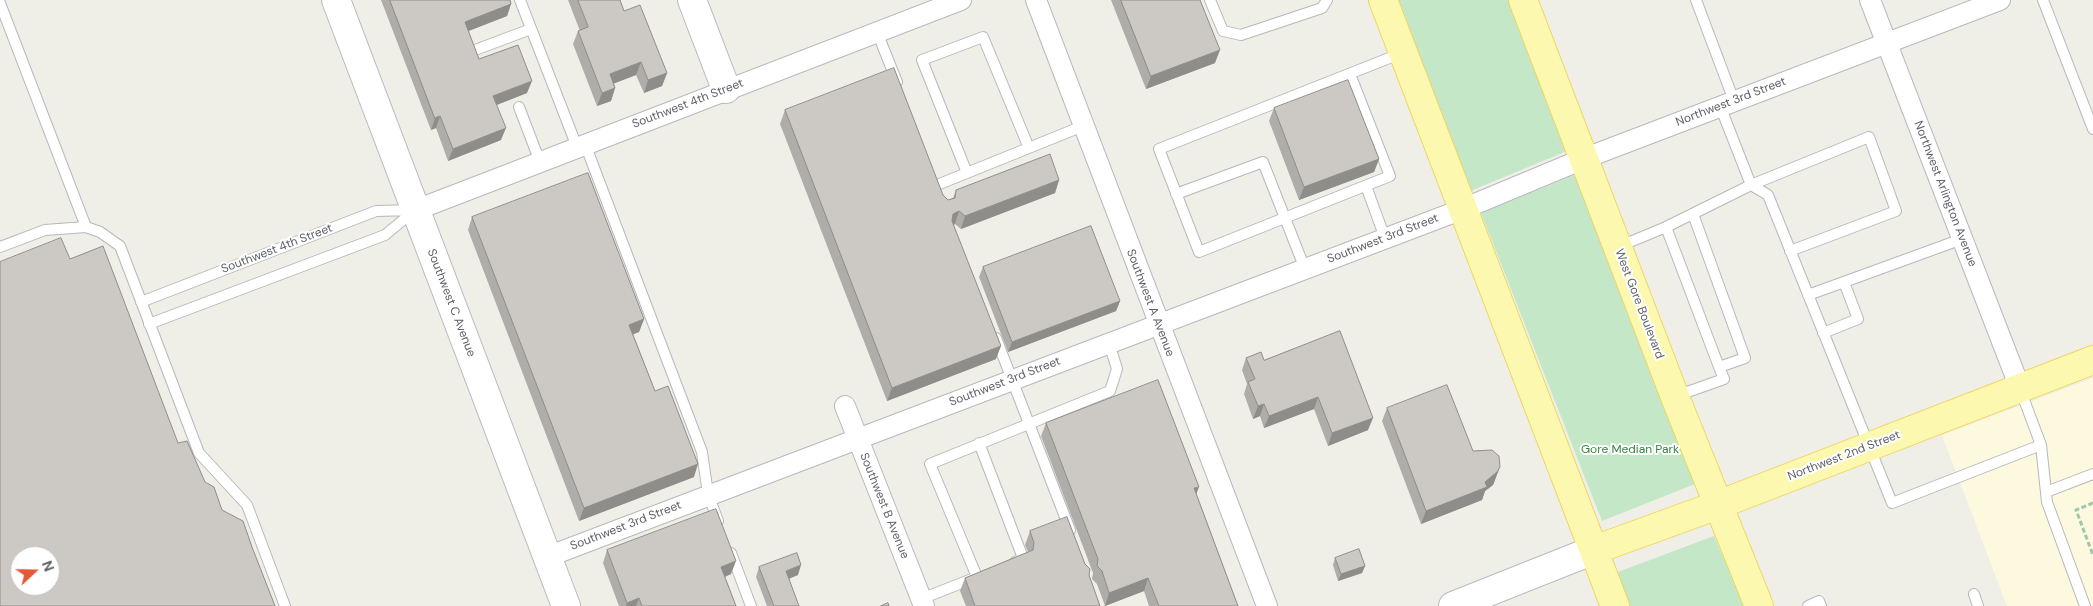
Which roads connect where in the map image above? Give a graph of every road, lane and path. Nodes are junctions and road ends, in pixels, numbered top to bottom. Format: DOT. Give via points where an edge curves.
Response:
graph roads {
  1 [pos="336,0"];
  2 [pos="520,0"];
  3 [pos="692,0"];
  4 [pos="961,0"];
  5 [pos="1036,0"];
  6 [pos="1212,0"];
  7 [pos="1327,0"];
  8 [pos="1383,0"];
  9 [pos="1522,0"];
  10 [pos="1696,0"];
  11 [pos="1870,0"];
  12 [pos="2000,0"];
  13 [pos="2043,0"];
  14 [pos="0,3"];
  15 [pos="531,28"];
  16 [pos="878,32"];
  17 [pos="1886,43"];
  18 [pos="475,50"];
  19 [pos="1403,53"];
  20 [pos="1350,74"];
  21 [pos="726,89"];
  22 [pos="902,95"];
  23 [pos="1727,103"];
  24 [pos="519,107"];
  25 [pos="1083,126"];
  26 [pos="2093,129"];
  27 [pos="581,146"];
  28 [pos="1029,148"];
  29 [pos="1582,158"];
  30 [pos="540,162"];
  31 [pos="967,173"];
  32 [pos="936,184"];
  33 [pos="1752,185"];
  34 [pos="1366,186"];
  35 [pos="1176,194"];
  36 [pos="1463,209"];
  37 [pos="416,210"];
  38 [pos="1694,214"];
  39 [pos="1284,218"];
  40 [pos="86,227"];
  41 [pos="1666,227"];
  42 [pos="1385,238"];
  43 [pos="1962,239"];
  44 [pos="0,247"];
  45 [pos="1617,247"];
  46 [pos="1790,251"];
  47 [pos="1305,269"];
  48 [pos="1844,282"];
  49 [pos="1808,296"];
  50 [pos="141,302"];
  51 [pos="149,324"];
  52 [pos="990,324"];
  53 [pos="1158,324"];
  54 [pos="1822,333"];
  55 [pos="1109,343"];
  56 [pos="2093,360"];
  57 [pos="1719,367"];
  58 [pos="1012,380"];
  59 [pos="2020,388"];
  60 [pos="1675,397"];
  61 [pos="844,406"];
  62 [pos="1029,423"];
  63 [pos="858,438"];
  64 [pos="979,443"];
  65 [pos="2041,445"];
  66 [pos="1870,447"];
  67 [pos="2093,474"];
  68 [pos="2046,492"];
  69 [pos="708,494"];
  70 [pos="2093,503"];
  71 [pos="1718,505"];
  72 [pos="1074,540"];
  73 [pos="1594,550"];
  74 [pos="2093,555"];
  75 [pos="546,557"];
  76 [pos="1004,566"];
  77 [pos="1974,594"];
  78 [pos="922,602"];
  79 [pos="285,606"];
  80 [pos="566,606"];
  81 [pos="751,606"];
  82 [pos="1266,606"];
  83 [pos="1452,606"];
  84 [pos="1615,606"];
  85 [pos="1759,606"];
  86 [pos="1808,606"];
  87 [pos="1821,606"];
  88 [pos="1978,606"];
  89 [pos="2085,606"];
  1 -- 37 [label="street, Southwest C Avenue"];
  2 -- 15 [label="lane"];
  3 -- 21 [label="street"];
  4 -- 16 [label="street, Southwest 4th Street"];
  5 -- 25 [label="street, Southwest A Avenue"];
  6 -- 7 [label="lane" via="1223,31 1241,34 1322,8"];
  8 -- 19 [label="main road"];
  9 -- 29 [label="main road, West Gore Boulevard"];
  10 -- 23 [label="lane"];
  11 -- 17 [label="street, Northwest Arlington Avenue"];
  12 -- 17 [label="street, Northwest 3rd Street"];
  13 -- 26 [label="lane"];
  14 -- 40 [label="lane"];
  15 -- 18 [label="lane"];
  15 -- 27 [label="lane"];
  16 -- 21 [label="street, Southwest 4th Street"];
  16 -- 22 [label="lane"];
  17 -- 23 [label="street, Northwest 3rd Street"];
  17 -- 43 [label="street, Northwest Arlington Avenue"];
  19 -- 20 [label="lane"];
  19 -- 36 [label="main road"];
  20 -- 34 [label="lane" via="1390,176"];
  20 -- 35 [label="lane" via="1159,150"];
  21 -- 27 [label="street, Southwest 4th Street"];
  23 -- 29 [label="street, Northwest 3rd Street"];
  23 -- 33 [label="lane"];
  24 -- 30 [label="lane"];
  25 -- 28 [label="lane"];
  25 -- 53 [label="street, Southwest A Avenue"];
  27 -- 30 [label="street, Southwest 4th Street"];
  27 -- 69 [label="lane" via="702,452"];
  28 -- 31 [label="lane"];
  28 -- 31 [label="lane" via="983,36 922,60"];
  29 -- 36 [label="street, Northwest 3rd Street"];
  29 -- 45 [label="main road, West Gore Boulevard"];
  30 -- 37 [label="street, Southwest 4th Street"];
  31 -- 32 [label="lane"];
  33 -- 38 [label="lane"];
  33 -- 46 [label="lane" via="1768,195"];
  33 -- 46 [label="lane" via="1869,137 1896,211"];
  34 -- 39 [label="lane"];
  34 -- 42 [label="lane"];
  35 -- 39 [label="lane" via="1263,162"];
  35 -- 39 [label="lane" via="1199,252"];
  36 -- 42 [label="street, Southwest 3rd Street"];
  36 -- 73 [label="main road"];
  37 -- 50 [label="lane, Southwest 4th Street" via="376,211"];
  37 -- 51 [label="lane, Southwest 4th Street" via="385,234"];
  37 -- 75 [label="street, Southwest C Avenue"];
  38 -- 41 [label="lane"];
  38 -- 57 [label="lane" via="1745,358"];
  39 -- 47 [label="lane"];
  40 -- 44 [label="lane" via="45,230"];
  40 -- 50 [label="lane" via="120,246"];
  41 -- 45 [label="lane"];
  41 -- 57 [label="lane"];
  42 -- 47 [label="street, Southwest 3rd Street"];
  43 -- 48 [label="lane"];
  43 -- 59 [label="street, Northwest Arlington Avenue"];
  45 -- 60 [label="main road, West Gore Boulevard"];
  46 -- 49 [label="lane"];
  47 -- 53 [label="street, Southwest 3rd Street"];
  48 -- 49 [label="lane"];
  48 -- 54 [label="lane" via="1858,319"];
  49 -- 54 [label="lane"];
  50 -- 51 [label="lane"];
  51 -- 79 [label="lane" via="199,453 247,505"];
  52 -- 58 [label="lane"];
  53 -- 55 [label="street, Southwest 3rd Street"];
  53 -- 82 [label="street, Southwest A Avenue"];
  54 -- 66 [label="lane"];
  55 -- 58 [label="street, Southwest 3rd Street"];
  55 -- 62 [label="lane" via="1117,368 1110,390"];
  56 -- 59 [label="main road, Northwest 2nd Street"];
  57 -- 60 [label="lane" via="1724,379"];
  58 -- 62 [label="lane"];
  58 -- 63 [label="street, Southwest 3rd Street"];
  59 -- 65 [label="lane"];
  59 -- 66 [label="main road, Northwest 2nd Street"];
  60 -- 71 [label="main road, West Gore Boulevard"];
  61 -- 63 [label="street, Southwest B Avenue"];
  62 -- 64 [label="lane"];
  62 -- 72 [label="lane"];
  63 -- 69 [label="street, Southwest 3rd Street"];
  63 -- 78 [label="street, Southwest B Avenue"];
  64 -- 76 [label="lane" via="1023,558"];
  64 -- 78 [label="lane" via="930,464 982,576"];
  65 -- 66 [label="lane" via="1892,503"];
  65 -- 68 [label="lane"];
  66 -- 71 [label="main road, Northwest 2nd Street"];
  67 -- 68 [label="lane"];
  68 -- 89 [label="lane"];
  69 -- 75 [label="street, Southwest 3rd Street"];
  69 -- 81 [label="lane"];
  70 -- 74 [label="path" via="2076,510"];
  71 -- 73 [label="main road, Northwest 2nd Street"];
  71 -- 85 [label="main road, West Gore Boulevard"];
  73 -- 83 [label="street"];
  73 -- 84 [label="main road"];
  75 -- 80 [label="street, Southwest C Avenue"];
  77 -- 88 [label="lane"];
  86 -- 87 [label="lane" via="1819,601"];
}
